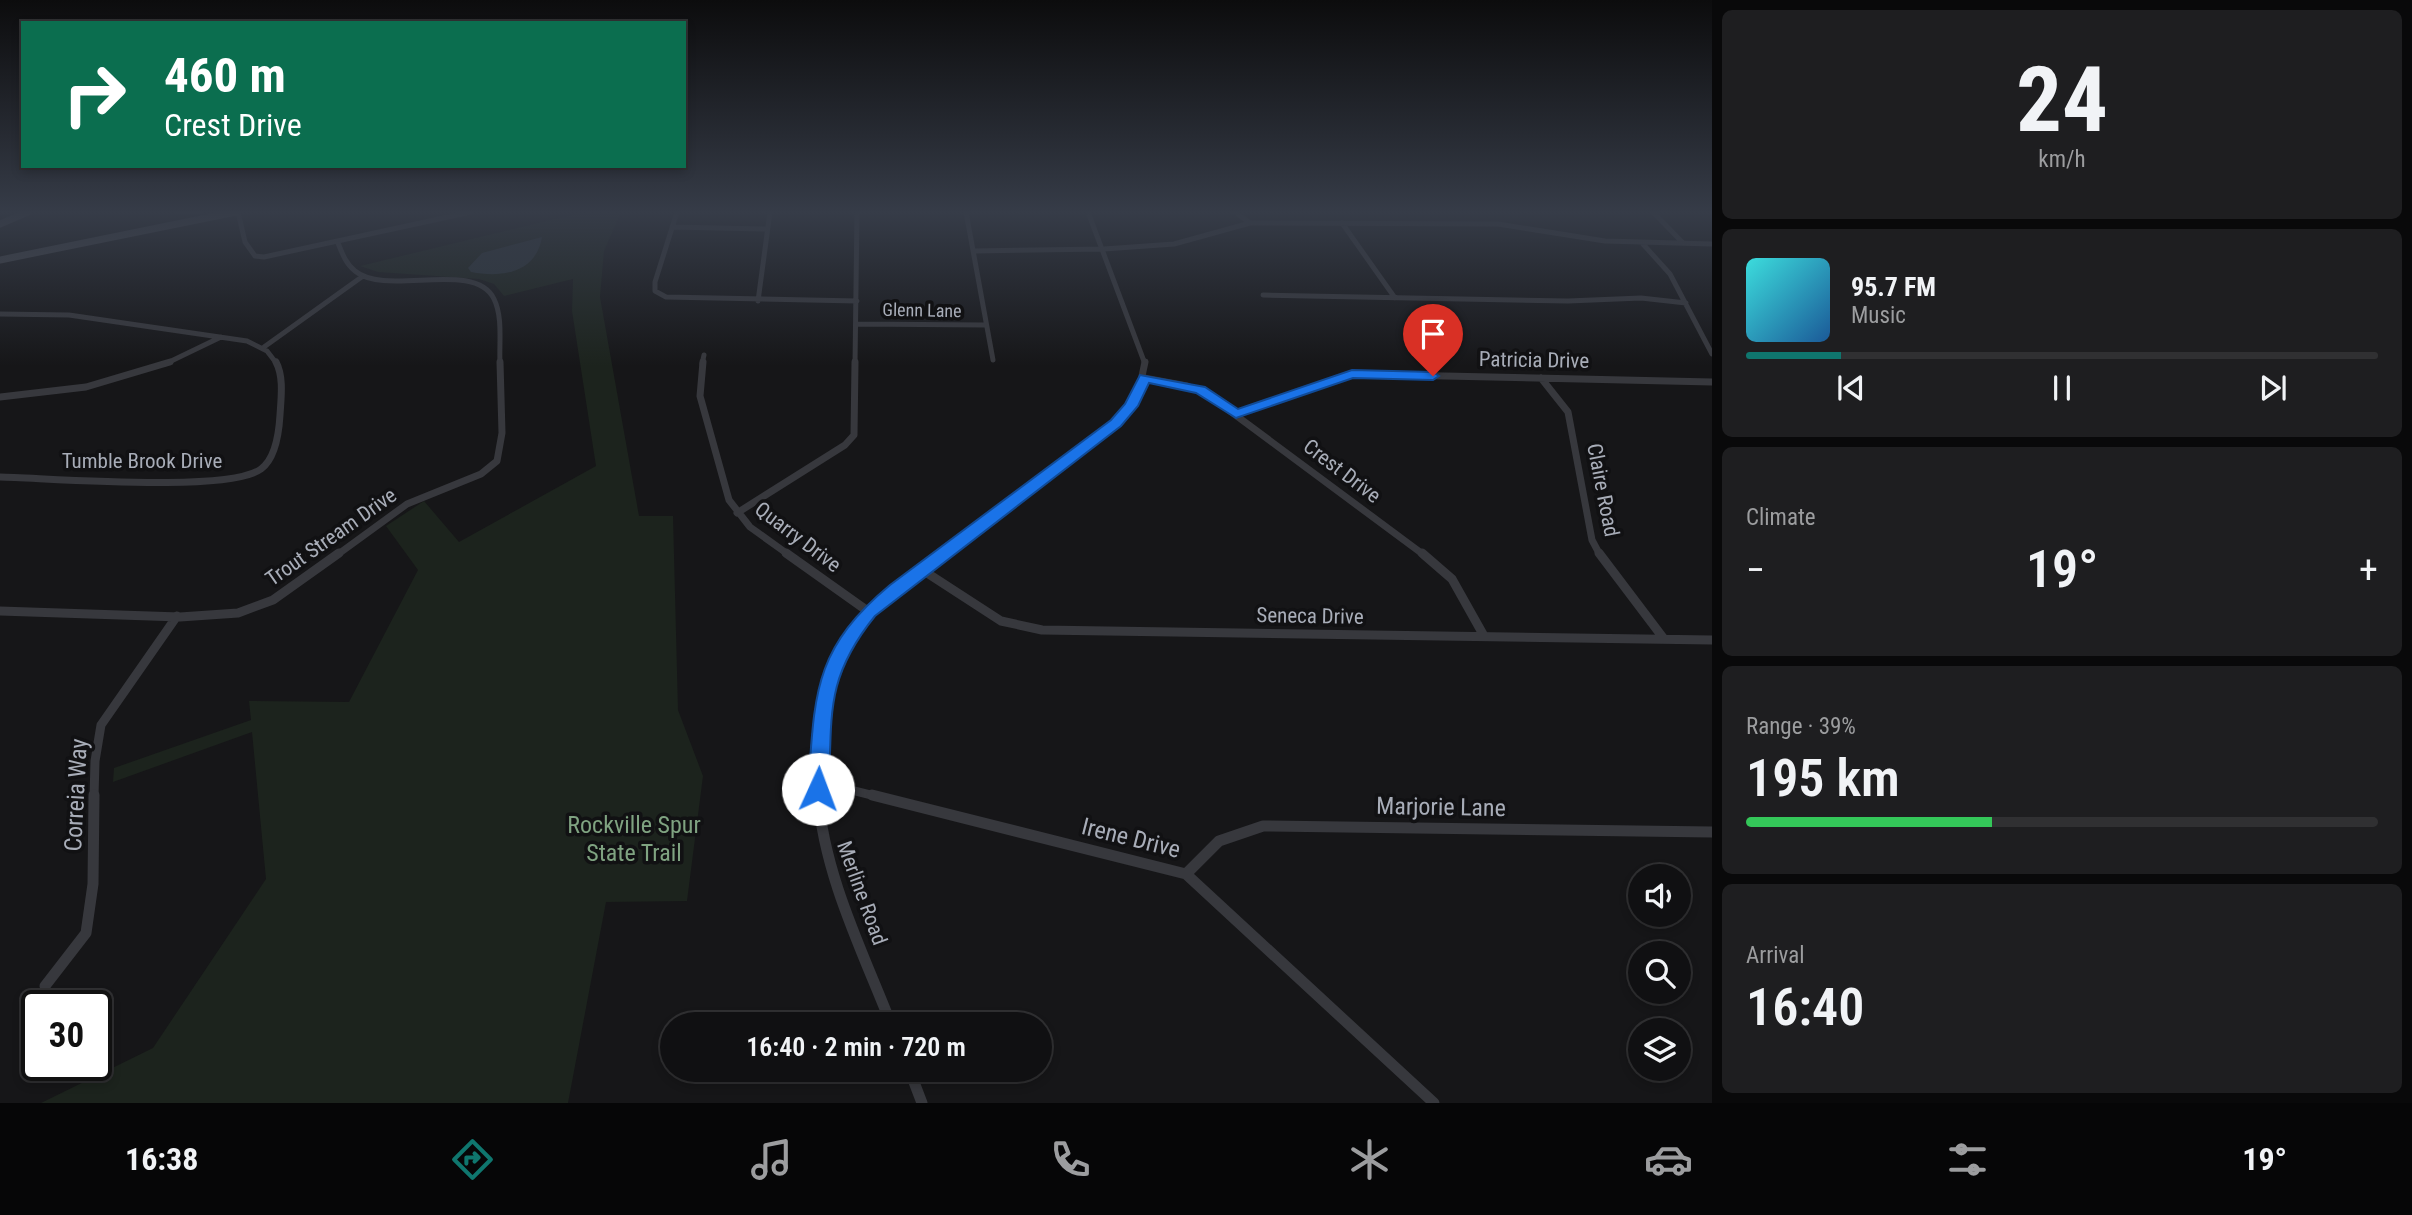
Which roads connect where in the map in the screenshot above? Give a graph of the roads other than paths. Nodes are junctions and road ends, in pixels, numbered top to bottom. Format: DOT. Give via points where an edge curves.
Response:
graph roads {
  1 [pos="348,263"];
  2 [pos="660,263"];
  3 [pos="762,263"];
  4 [pos="857,263"];
  5 [pos="976,263"];
  6 [pos="1109,263"];
  7 [pos="1371,263"];
  8 [pos="1660,263"];
  9 [pos="363,276"];
  10 [pos="1263,295"];
  11 [pos="1395,298"];
  12 [pos="758,301"];
  13 [pos="857,301"];
  14 [pos="1686,303"];
  15 [pos="0,314"];
  16 [pos="857,324"];
  17 [pos="986,325"];
  18 [pos="222,337"];
  19 [pos="264,347"];
  20 [pos="1712,354"];
  21 [pos="704,355"];
  22 [pos="993,360"];
  23 [pos="1144,378"];
  24 [pos="1541,378"];
  25 [pos="1712,382"];
  26 [pos="0,397"];
  27 [pos="1236,414"];
  28 [pos="0,477"];
  29 [pos="737,513"];
  30 [pos="924,571"];
  31 [pos="0,611"];
  32 [pos="869,612"];
  33 [pos="177,616"];
  34 [pos="1484,636"];
  35 [pos="1664,639"];
  36 [pos="1712,640"];
  37 [pos="818,789"];
  38 [pos="1712,832"];
  39 [pos="1186,874"];
  40 [pos="45,986"];
  41 [pos="886,1012"];
  42 [pos="914,1082"];
  43 [pos="922,1103"];
  44 [pos="1434,1103"];
  1 -- 9 [label="street"];
  2 -- 12 [label="street" via="655,291 676,300"];
  3 -- 12 [label="street"];
  4 -- 13 [label="street"];
  5 -- 17 [label="street"];
  6 -- 23 [label="street" via="1146,365"];
  7 -- 11 [label="street"];
  8 -- 14 [label="street"];
  9 -- 19 [label="street"];
  9 -- 33 [label="street, Trout Stream Drive" via="457,281 493,292 499,313 502,435 498,460 485,472 391,513 272,600 250,611"];
  10 -- 11 [label="street"];
  11 -- 14 [label="street" via="1641,298"];
  12 -- 13 [label="street"];
  13 -- 16 [label="street"];
  14 -- 20 [label="street"];
  15 -- 18 [label="street" via="69,315"];
  16 -- 17 [label="street, Glenn Lane"];
  16 -- 29 [label="street" via="851,440"];
  17 -- 22 [label="street"];
  18 -- 19 [label="street"];
  18 -- 26 [label="street" via="116,382 55,394"];
  19 -- 28 [label="street, Tumble Brook Drive" via="279,364 279,422 271,453 262,468 249,476 199,480"];
  21 -- 29 [label="street, Quarry Drive" via="700,396 729,500"];
  23 -- 27 [label="street, Crest Drive" via="1200,390"];
  23 -- 30 [label="street, Merline Road" via="1131,406 1116,423"];
  24 -- 25 [label="street, Patricia Drive"];
  24 -- 27 [label="street, Patricia Drive" via="1352,374"];
  24 -- 35 [label="street, Claire Road" via="1568,412 1592,540"];
  27 -- 34 [label="street, Crest Drive" via="1430,559 1452,579"];
  29 -- 32 [label="street, Quarry Drive"];
  30 -- 32 [label="street, Merline Road"];
  30 -- 34 [label="street, Seneca Drive" via="1001,621 1025,629"];
  31 -- 33 [label="street, Trout Stream Drive"];
  32 -- 37 [label="street, Merline Road" via="831,669 824,699"];
  33 -- 40 [label="street, Correia Way" via="101,725 86,933"];
  34 -- 35 [label="street, Seneca Drive"];
  35 -- 36 [label="street, Seneca Drive"];
  37 -- 39 [label="street, Irene Drive" via="848,789"];
  37 -- 41 [label="street, Merline Road" via="821,835"];
  38 -- 39 [label="street, Marjorie Lane" via="1263,826 1236,830 1219,840"];
  39 -- 44 [label="street, Irene Drive"];
  42 -- 43 [label="street"];
}
